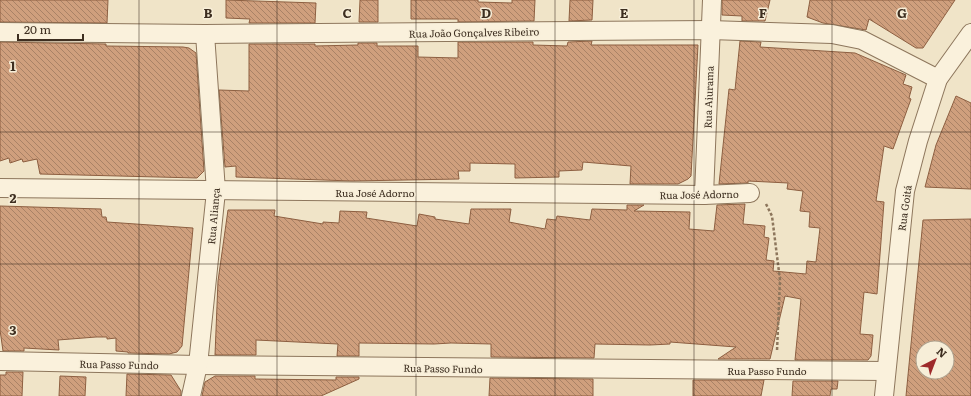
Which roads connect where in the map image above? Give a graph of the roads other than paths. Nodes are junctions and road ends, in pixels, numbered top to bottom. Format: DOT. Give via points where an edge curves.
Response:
graph roads {
  1 [pos="712,0"];
  2 [pos="710,30"];
  3 [pos="0,32"];
  4 [pos="971,33"];
  5 [pos="205,34"];
  6 [pos="938,79"];
  7 [pos="0,188"];
  8 [pos="216,191"];
  9 [pos="750,193"];
  10 [pos="704,195"];
  11 [pos="0,361"];
  12 [pos="198,365"];
  13 [pos="886,371"];
  14 [pos="191,396"];
  15 [pos="884,396"];
  1 -- 2 [label="street, Rua Aiurama"];
  2 -- 5 [label="street, Rua João Gonçalves Ribeiro"];
  2 -- 6 [label="street, Rua João Gonçalves Ribeiro" via="832,34 862,40"];
  2 -- 10 [label="street, Rua Aiurama"];
  3 -- 5 [label="street, Rua João Gonçalves Ribeiro"];
  4 -- 6 [label="street, Rua Goitá"];
  5 -- 8 [label="street, Rua Aliança"];
  6 -- 13 [label="street, Rua Goitá" via="905,191"];
  7 -- 8 [label="street, Rua José Adorno"];
  8 -- 10 [label="street, Rua José Adorno"];
  8 -- 12 [label="street, Rua Aliança"];
  9 -- 10 [label="street, Rua José Adorno"];
  11 -- 12 [label="street, Rua Passo Fundo"];
  12 -- 13 [label="street, Rua Passo Fundo"];
  12 -- 14 [label="street, Rua Aliança"];
  13 -- 15 [label="street, Rua Goitá"];
}
